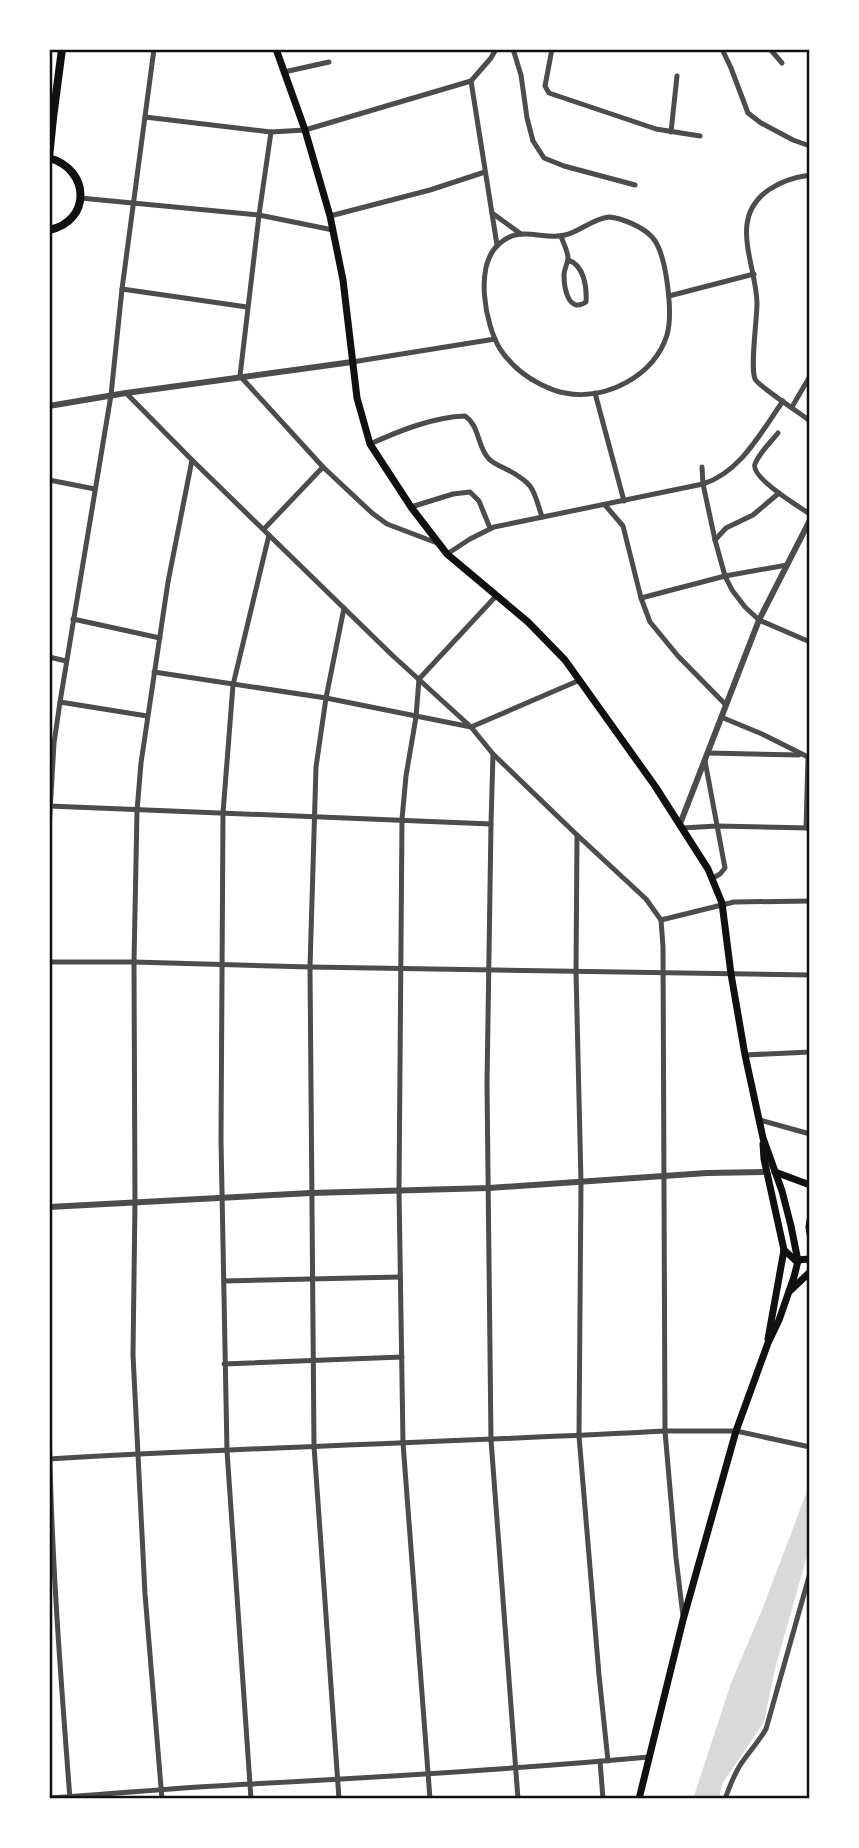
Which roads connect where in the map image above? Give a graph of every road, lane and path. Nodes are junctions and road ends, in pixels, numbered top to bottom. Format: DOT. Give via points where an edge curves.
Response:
graph roads {
  1 [pos="62,49"];
  2 [pos="154,49"];
  3 [pos="276,49"];
  4 [pos="496,49"];
  5 [pos="513,49"];
  6 [pos="552,49"];
  7 [pos="722,49"];
  8 [pos="770,49"];
  9 [pos="329,62"];
  10 [pos="782,63"];
  11 [pos="284,72"];
  12 [pos="677,76"];
  13 [pos="471,81"];
  14 [pos="145,117"];
  15 [pos="305,130"];
  16 [pos="271,132"];
  17 [pos="671,132"];
  18 [pos="700,136"];
  19 [pos="810,146"];
  20 [pos="49,158"];
  21 [pos="485,172"];
  22 [pos="810,175"];
  23 [pos="635,185"];
  24 [pos="80,198"];
  25 [pos="134,204"];
  26 [pos="492,214"];
  27 [pos="259,215"];
  28 [pos="330,216"];
  29 [pos="49,230"];
  30 [pos="333,230"];
  31 [pos="522,234"];
  32 [pos="561,236"];
  33 [pos="497,245"];
  34 [pos="568,260"];
  35 [pos="754,274"];
  36 [pos="122,289"];
  37 [pos="669,296"];
  38 [pos="247,307"];
  39 [pos="495,339"];
  40 [pos="352,362"];
  41 [pos="240,376"];
  42 [pos="810,376"];
  43 [pos="126,393"];
  44 [pos="595,393"];
  45 [pos="111,395"];
  46 [pos="783,401"];
  47 [pos="49,406"];
  48 [pos="792,407"];
  49 [pos="810,421"];
  50 [pos="778,433"];
  51 [pos="370,444"];
  52 [pos="192,460"];
  53 [pos="323,467"];
  54 [pos="702,467"];
  55 [pos="49,480"];
  56 [pos="703,484"];
  57 [pos="95,489"];
  58 [pos="779,492"];
  59 [pos="624,501"];
  60 [pos="605,505"];
  61 [pos="411,507"];
  62 [pos="542,517"];
  63 [pos="810,517"];
  64 [pos="490,528"];
  65 [pos="264,529"];
  66 [pos="269,535"];
  67 [pos="715,540"];
  68 [pos="438,543"];
  69 [pos="447,554"];
  70 [pos="787,565"];
  71 [pos="725,576"];
  72 [pos="497,595"];
  73 [pos="641,598"];
  74 [pos="344,608"];
  75 [pos="73,619"];
  76 [pos="759,620"];
  77 [pos="160,638"];
  78 [pos="810,642"];
  79 [pos="49,657"];
  80 [pos="66,661"];
  81 [pos="154,672"];
  82 [pos="419,679"];
  83 [pos="580,680"];
  84 [pos="233,685"];
  85 [pos="326,698"];
  86 [pos="60,702"];
  87 [pos="725,705"];
  88 [pos="147,716"];
  89 [pos="416,717"];
  90 [pos="721,717"];
  91 [pos="471,727"];
  92 [pos="708,753"];
  93 [pos="494,754"];
  94 [pos="807,757"];
  95 [pos="705,761"];
  96 [pos="49,806"];
  97 [pos="137,810"];
  98 [pos="223,813"];
  99 [pos="315,817"];
  100 [pos="402,819"];
  101 [pos="491,824"];
  102 [pos="681,826"];
  103 [pos="717,826"];
  104 [pos="808,828"];
  105 [pos="49,829"];
  106 [pos="577,835"];
  107 [pos="713,878"];
  108 [pos="810,901"];
  109 [pos="722,903"];
  110 [pos="661,920"];
  111 [pos="49,962"];
  112 [pos="134,962"];
  113 [pos="221,964"];
  114 [pos="310,967"];
  115 [pos="400,968"];
  116 [pos="489,970"];
  117 [pos="576,972"];
  118 [pos="662,973"];
  119 [pos="731,974"];
  120 [pos="810,975"];
  121 [pos="810,1052"];
  122 [pos="745,1055"];
  123 [pos="760,1120"];
  124 [pos="810,1134"];
  125 [pos="771,1172"];
  126 [pos="663,1176"];
  127 [pos="581,1182"];
  128 [pos="810,1185"];
  129 [pos="489,1188"];
  130 [pos="399,1191"];
  131 [pos="311,1193"];
  132 [pos="222,1197"];
  133 [pos="135,1202"];
  134 [pos="49,1207"];
  135 [pos="810,1220"];
  136 [pos="810,1234"];
  137 [pos="783,1250"];
  138 [pos="810,1259"];
  139 [pos="798,1261"];
  140 [pos="810,1272"];
  141 [pos="400,1277"];
  142 [pos="312,1278"];
  143 [pos="223,1281"];
  144 [pos="790,1291"];
  145 [pos="768,1343"];
  146 [pos="402,1357"];
  147 [pos="314,1361"];
  148 [pos="225,1364"];
  149 [pos="49,1408"];
  150 [pos="665,1431"];
  151 [pos="736,1431"];
  152 [pos="579,1436"];
  153 [pos="491,1440"];
  154 [pos="403,1444"];
  155 [pos="314,1446"];
  156 [pos="810,1447"];
  157 [pos="227,1451"];
  158 [pos="139,1454"];
  159 [pos="49,1459"];
  160 [pos="810,1573"];
  161 [pos="683,1620"];
  162 [pos="649,1757"];
  163 [pos="608,1760"];
  164 [pos="600,1761"];
  165 [pos="516,1768"];
  166 [pos="429,1774"];
  167 [pos="338,1780"];
  168 [pos="250,1784"];
  169 [pos="162,1789"];
  170 [pos="49,1798"];
  171 [pos="70,1798"];
  172 [pos="162,1799"];
  173 [pos="251,1799"];
  174 [pos="339,1799"];
  175 [pos="430,1799"];
  176 [pos="518,1799"];
  177 [pos="603,1799"];
  178 [pos="639,1799"];
  179 [pos="725,1799"];
  1 -- 20 [label="main road"];
  2 -- 14 [label="street"];
  3 -- 11 [label="main road"];
  4 -- 13 [label="street"];
  5 -- 23 [label="street" via="533,141 544,158"];
  6 -- 17 [label="street" via="547,91"];
  7 -- 19 [label="street" via="748,113"];
  8 -- 10 [label="street"];
  9 -- 11 [label="street"];
  11 -- 15 [label="main road"];
  12 -- 17 [label="street"];
  13 -- 15 [label="street"];
  13 -- 21 [label="street"];
  14 -- 16 [label="street"];
  14 -- 25 [label="street"];
  15 -- 16 [label="street"];
  15 -- 28 [label="main road"];
  16 -- 27 [label="street"];
  17 -- 18 [label="street"];
  20 -- 24 [label="main road" via="73,172"];
  21 -- 26 [label="street"];
  21 -- 28 [label="street"];
  22 -- 35 [label="street" via="774,187 751,206 746,232"];
  24 -- 25 [label="street"];
  24 -- 29 [label="main road" via="72,217"];
  25 -- 27 [label="street"];
  25 -- 36 [label="street"];
  26 -- 31 [label="street"];
  26 -- 33 [label="street"];
  27 -- 30 [label="street"];
  27 -- 38 [label="street"];
  28 -- 30 [label="main road"];
  30 -- 40 [label="main road"];
  31 -- 32 [label="street"];
  31 -- 33 [label="street"];
  32 -- 34 [label="street"];
  32 -- 37 [label="street" via="609,217 640,229 655,242"];
  33 -- 39 [label="street" via="484,282"];
  34 -- 34 [label="street" via="564,271 567,292 572,304 580,306 586,302 583,276 576,263"];
  35 -- 37 [label="street"];
  35 -- 46 [label="street" via="754,376"];
  36 -- 38 [label="street"];
  36 -- 45 [label="street"];
  37 -- 44 [label="street" via="667,334 652,361 627,383"];
  38 -- 41 [label="street"];
  39 -- 40 [label="street"];
  39 -- 44 [label="street" via="505,356 531,379 567,394"];
  40 -- 41 [label="street"];
  40 -- 51 [label="main road"];
  41 -- 43 [label="street"];
  41 -- 53 [label="street"];
  42 -- 48 [label="street"];
  43 -- 45 [label="street"];
  43 -- 52 [label="street"];
  44 -- 59 [label="street"];
  45 -- 47 [label="street"];
  45 -- 57 [label="street"];
  46 -- 48 [label="street"];
  46 -- 56 [label="street" via="735,466"];
  48 -- 49 [label="street"];
  50 -- 58 [label="street" via="754,467"];
  51 -- 61 [label="main road"];
  51 -- 62 [label="street" via="420,425 465,416 490,460 529,483"];
  52 -- 65 [label="street"];
  52 -- 77 [label="street"];
  53 -- 65 [label="street"];
  53 -- 68 [label="street" via="379,519"];
  54 -- 56 [label="street"];
  55 -- 57 [label="street"];
  56 -- 59 [label="street"];
  56 -- 67 [label="street"];
  57 -- 75 [label="street"];
  58 -- 63 [label="street"];
  58 -- 67 [label="street"];
  59 -- 60 [label="street"];
  60 -- 62 [label="street"];
  60 -- 73 [label="street" via="622,524"];
  61 -- 64 [label="street" via="470,492"];
  61 -- 68 [label="main road"];
  62 -- 64 [label="street"];
  63 -- 70 [label="street"];
  64 -- 69 [label="street"];
  65 -- 66 [label="street"];
  66 -- 74 [label="street"];
  66 -- 84 [label="street"];
  67 -- 71 [label="street"];
  68 -- 69 [label="main road"];
  69 -- 72 [label="main road"];
  70 -- 71 [label="street"];
  70 -- 76 [label="street"];
  71 -- 73 [label="street"];
  71 -- 76 [label="street"];
  72 -- 82 [label="street"];
  72 -- 83 [label="main road" via="554,647"];
  73 -- 87 [label="street" via="655,629"];
  74 -- 82 [label="street"];
  74 -- 85 [label="street"];
  75 -- 77 [label="street"];
  75 -- 80 [label="street"];
  76 -- 78 [label="street"];
  76 -- 87 [label="street"];
  77 -- 81 [label="street"];
  79 -- 80 [label="street"];
  80 -- 86 [label="street"];
  81 -- 84 [label="street"];
  81 -- 88 [label="street"];
  82 -- 89 [label="street"];
  82 -- 91 [label="street"];
  83 -- 91 [label="street"];
  83 -- 102 [label="main road"];
  84 -- 85 [label="street"];
  84 -- 98 [label="street"];
  85 -- 89 [label="street"];
  85 -- 99 [label="street" via="316,767"];
  86 -- 88 [label="street"];
  86 -- 96 [label="street"];
  87 -- 90 [label="street"];
  88 -- 97 [label="street"];
  89 -- 91 [label="street"];
  89 -- 100 [label="street"];
  90 -- 92 [label="street"];
  90 -- 94 [label="street"];
  91 -- 93 [label="street"];
  92 -- 94 [label="street"];
  92 -- 95 [label="street"];
  93 -- 101 [label="street"];
  93 -- 106 [label="street"];
  94 -- 104 [label="street"];
  95 -- 102 [label="street"];
  95 -- 103 [label="street"];
  96 -- 97 [label="street"];
  96 -- 105 [label="street"];
  97 -- 98 [label="street"];
  97 -- 112 [label="street"];
  98 -- 99 [label="street"];
  98 -- 113 [label="street"];
  99 -- 100 [label="street"];
  99 -- 114 [label="street"];
  100 -- 101 [label="street"];
  100 -- 115 [label="street"];
  101 -- 116 [label="street"];
  102 -- 103 [label="street"];
  102 -- 107 [label="main road"];
  103 -- 104 [label="street"];
  103 -- 107 [label="street" via="725,867"];
  106 -- 110 [label="street" via="646,899"];
  106 -- 117 [label="street"];
  107 -- 109 [label="main road"];
  108 -- 109 [label="street"];
  109 -- 110 [label="street"];
  109 -- 119 [label="main road"];
  110 -- 118 [label="street"];
  111 -- 112 [label="street"];
  112 -- 113 [label="street"];
  112 -- 133 [label="street"];
  113 -- 114 [label="street"];
  113 -- 132 [label="street"];
  114 -- 115 [label="street"];
  114 -- 131 [label="street"];
  115 -- 116 [label="street"];
  115 -- 130 [label="street"];
  116 -- 117 [label="street"];
  116 -- 129 [label="street"];
  117 -- 118 [label="street"];
  117 -- 127 [label="street"];
  118 -- 119 [label="street"];
  118 -- 126 [label="street"];
  119 -- 120 [label="street"];
  119 -- 122 [label="main road"];
  121 -- 122 [label="street"];
  122 -- 123 [label="main road"];
  123 -- 124 [label="street"];
  123 -- 125 [label="main road"];
  125 -- 126 [label="street"];
  125 -- 128 [label="main road"];
  125 -- 137 [label="main road"];
  125 -- 139 [label="main road" via="789,1216"];
  126 -- 127 [label="street"];
  126 -- 150 [label="street"];
  127 -- 129 [label="street"];
  127 -- 152 [label="street"];
  129 -- 130 [label="street"];
  129 -- 153 [label="street"];
  130 -- 131 [label="street"];
  130 -- 141 [label="street"];
  131 -- 132 [label="street"];
  131 -- 142 [label="street"];
  132 -- 133 [label="street"];
  132 -- 143 [label="street"];
  133 -- 134 [label="street"];
  133 -- 158 [label="street" via="132,1326"];
  135 -- 136 [label="main road"];
  137 -- 139 [label="main road"];
  137 -- 145 [label="main road"];
  138 -- 139 [label="main road"];
  139 -- 144 [label="main road"];
  140 -- 144 [label="main road"];
  141 -- 142 [label="street"];
  141 -- 146 [label="street"];
  142 -- 143 [label="street"];
  142 -- 147 [label="street"];
  143 -- 148 [label="street"];
  144 -- 145 [label="main road"];
  145 -- 151 [label="main road"];
  146 -- 147 [label="street"];
  146 -- 154 [label="street"];
  147 -- 148 [label="street"];
  147 -- 155 [label="street"];
  148 -- 157 [label="street"];
  149 -- 159 [label="street"];
  150 -- 151 [label="street"];
  150 -- 152 [label="street"];
  150 -- 161 [label="street"];
  151 -- 156 [label="street"];
  151 -- 161 [label="main road"];
  152 -- 153 [label="street"];
  152 -- 163 [label="street"];
  153 -- 154 [label="street"];
  153 -- 165 [label="street"];
  154 -- 155 [label="street"];
  154 -- 166 [label="street"];
  155 -- 157 [label="street"];
  155 -- 167 [label="street"];
  157 -- 158 [label="street"];
  157 -- 168 [label="street"];
  158 -- 159 [label="street"];
  158 -- 169 [label="street" via="145,1594"];
  159 -- 171 [label="street"];
  160 -- 179 [label="street" via="765,1729 732,1779"];
  161 -- 162 [label="main road"];
  162 -- 163 [label="street"];
  162 -- 178 [label="main road"];
  163 -- 164 [label="street"];
  164 -- 165 [label="street"];
  164 -- 177 [label="street"];
  165 -- 166 [label="street"];
  165 -- 176 [label="street"];
  166 -- 167 [label="street"];
  166 -- 175 [label="street"];
  167 -- 168 [label="street"];
  167 -- 174 [label="street"];
  168 -- 169 [label="street"];
  168 -- 173 [label="street"];
  169 -- 171 [label="street"];
  169 -- 172 [label="street"];
  170 -- 171 [label="street"];
}
